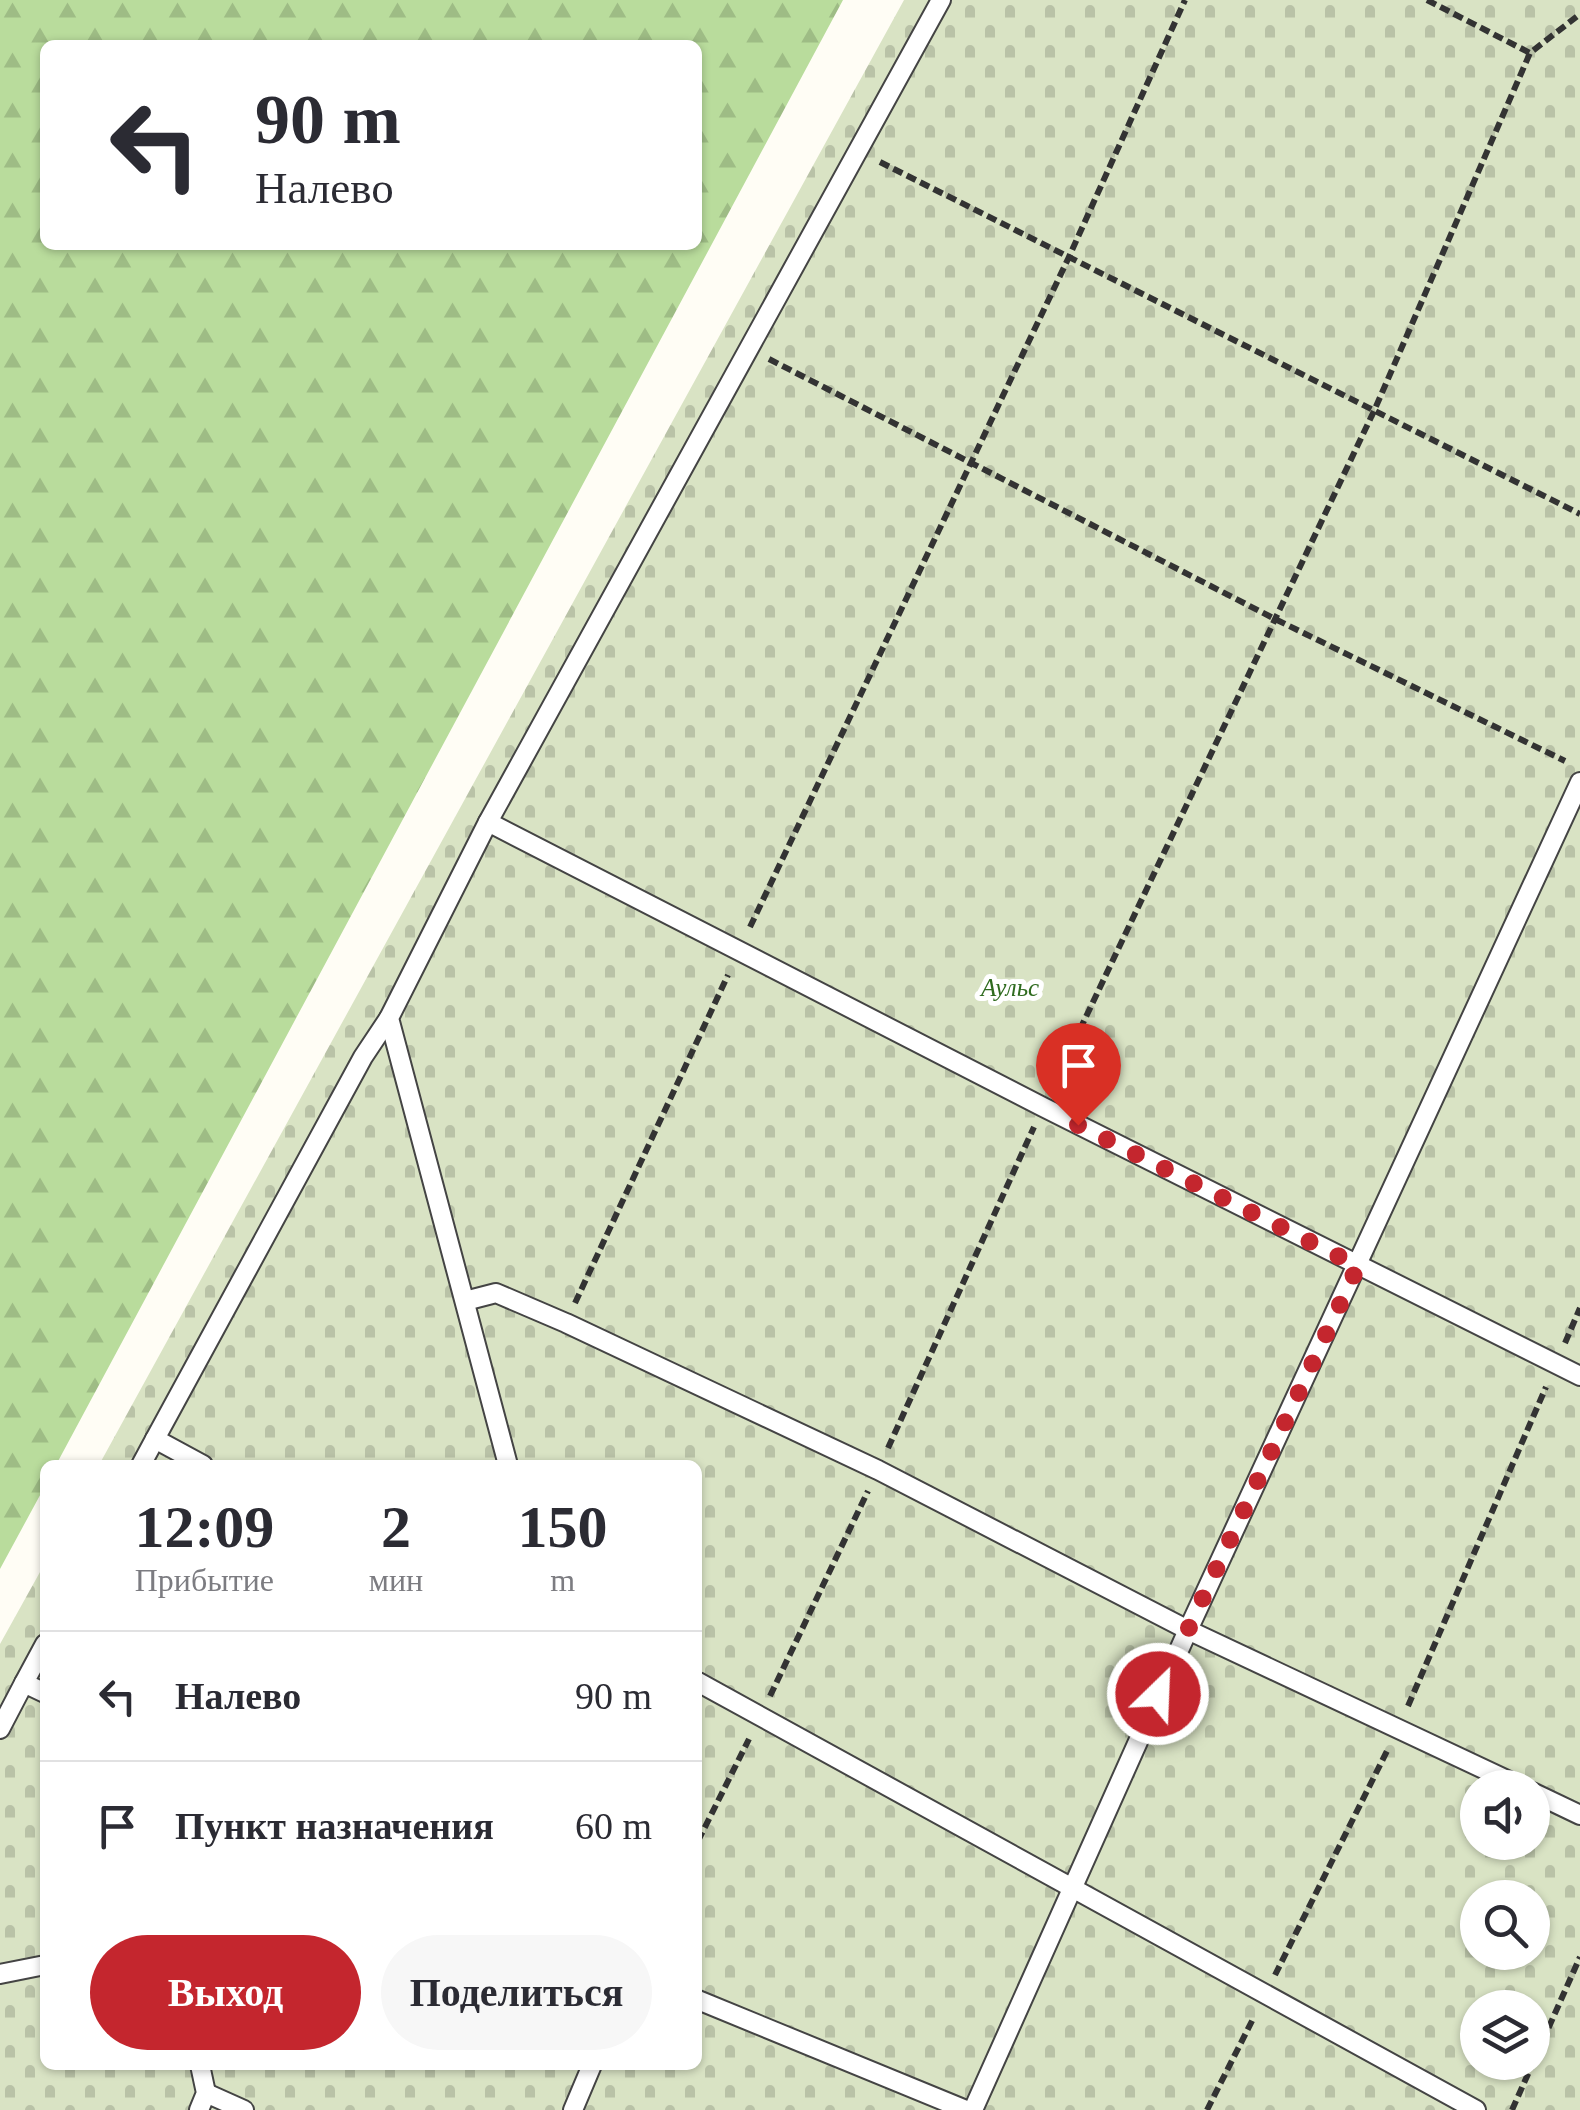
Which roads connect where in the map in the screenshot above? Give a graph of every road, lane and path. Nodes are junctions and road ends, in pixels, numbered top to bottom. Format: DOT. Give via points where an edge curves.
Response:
graph roads {
  1 [pos="941,0"];
  2 [pos="1185,0"];
  3 [pos="1427,0"];
  4 [pos="1580,14"];
  5 [pos="1530,53"];
  6 [pos="859,152"];
  7 [pos="1068,258"];
  8 [pos="751,350"];
  9 [pos="1374,411"];
  10 [pos="971,464"];
  11 [pos="1580,514"];
  12 [pos="1276,619"];
  13 [pos="1580,768"];
  14 [pos="1580,782"];
  15 [pos="488,822"];
  16 [pos="739,952"];
  17 [pos="389,1018"];
  18 [pos="1043,1107"];
  19 [pos="1358,1266"];
  20 [pos="465,1301"];
  21 [pos="566,1322"];
  22 [pos="1580,1376"];
  23 [pos="154,1439"];
  24 [pos="144,1460"];
  25 [pos="194,1460"];
  26 [pos="507,1460"];
  27 [pos="878,1470"];
  28 [pos="1188,1630"];
  29 [pos="40,1653"];
  30 [pos="24,1683"];
  31 [pos="702,1684"];
  32 [pos="40,1691"];
  33 [pos="760,1716"];
  34 [pos="0,1729"];
  35 [pos="1486,1770"];
  36 [pos="1550,1801"];
  37 [pos="1580,1815"];
  38 [pos="702,1833"];
  39 [pos="1072,1887"];
  40 [pos="1580,1957"];
  41 [pos="40,1966"];
  42 [pos="0,1974"];
  43 [pos="702,2002"];
  44 [pos="200,2070"];
  45 [pos="590,2070"];
  46 [pos="203,2102"];
  47 [pos="244,2110"];
  48 [pos="573,2110"];
  49 [pos="969,2110"];
  50 [pos="1476,2110"];
  51 [pos="1512,2110"];
  1 -- 6 [label="lane"];
  2 -- 7 [label="path"];
  3 -- 5 [label="path"];
  4 -- 5 [label="path"];
  5 -- 9 [label="path"];
  6 -- 7 [label="path"];
  6 -- 8 [label="lane"];
  7 -- 9 [label="path"];
  7 -- 10 [label="path"];
  8 -- 10 [label="path"];
  8 -- 15 [label="lane"];
  9 -- 11 [label="path"];
  9 -- 12 [label="path"];
  10 -- 12 [label="path"];
  10 -- 16 [label="path"];
  12 -- 13 [label="path"];
  12 -- 18 [label="path"];
  14 -- 19 [label="lane"];
  15 -- 16 [label="lane"];
  15 -- 17 [label="lane"];
  16 -- 18 [label="lane"];
  16 -- 21 [label="path"];
  17 -- 20 [label="lane"];
  17 -- 23 [label="lane"];
  18 -- 19 [label="lane"];
  18 -- 27 [label="path"];
  19 -- 22 [label="lane"];
  19 -- 28 [label="lane"];
  20 -- 21 [label="lane" via="496,1293"];
  20 -- 26 [label="lane"];
  21 -- 27 [label="lane"];
  23 -- 24 [label="lane"];
  23 -- 25 [label="lane"];
  27 -- 28 [label="lane"];
  27 -- 33 [label="path"];
  28 -- 35 [label="lane"];
  28 -- 39 [label="lane"];
  29 -- 30 [label="lane"];
  30 -- 32 [label="lane"];
  30 -- 34 [label="lane"];
  31 -- 33 [label="lane"];
  33 -- 38 [label="path"];
  33 -- 39 [label="lane"];
  36 -- 37 [label="lane"];
  39 -- 49 [label="lane"];
  39 -- 50 [label="lane"];
  40 -- 51 [label="path"];
  41 -- 42 [label="lane"];
  43 -- 49 [label="lane"];
  44 -- 46 [label="lane"];
  45 -- 48 [label="lane"];
  46 -- 47 [label="lane"];
}
